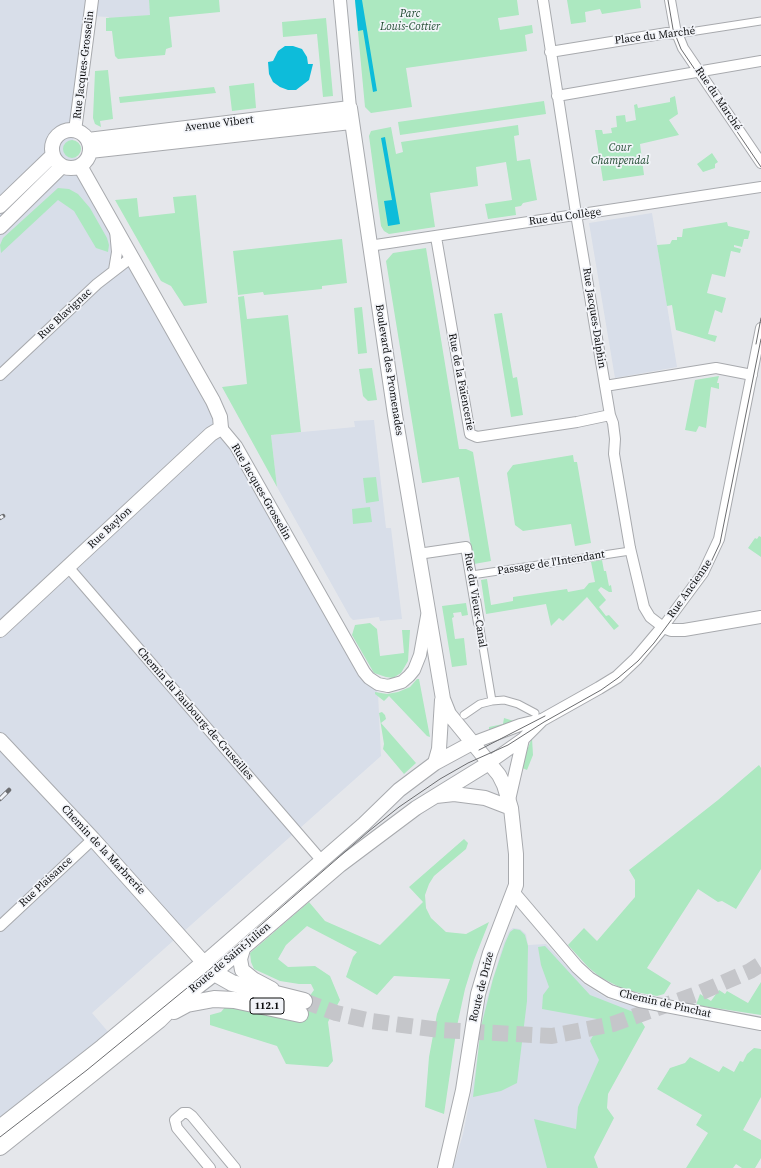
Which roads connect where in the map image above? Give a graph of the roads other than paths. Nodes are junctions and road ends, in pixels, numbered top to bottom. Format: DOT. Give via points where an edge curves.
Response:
graph roads {
  1 [pos="92,0"];
  2 [pos="340,0"];
  3 [pos="543,0"];
  4 [pos="670,0"];
  5 [pos="761,21"];
  6 [pos="677,34"];
  7 [pos="550,52"];
  8 [pos="761,61"];
  9 [pos="698,71"];
  10 [pos="557,96"];
  11 [pos="351,115"];
  12 [pos="75,131"];
  13 [pos="89,146"];
  14 [pos="53,155"];
  15 [pos="761,163"];
  16 [pos="62,166"];
  17 [pos="80,166"];
  18 [pos="761,187"];
  19 [pos="0,206"];
  20 [pos="577,216"];
  21 [pos="0,227"];
  22 [pos="115,228"];
  23 [pos="436,237"];
  24 [pos="369,246"];
  25 [pos="132,257"];
  26 [pos="114,270"];
  27 [pos="761,328"];
  28 [pos="0,375"];
  29 [pos="752,375"];
  30 [pos="605,386"];
  31 [pos="610,415"];
  32 [pos="221,428"];
  33 [pos="630,551"];
  34 [pos="418,554"];
  35 [pos="68,567"];
  36 [pos="472,575"];
  37 [pos="428,613"];
  38 [pos="761,617"];
  39 [pos="479,623"];
  40 [pos="663,627"];
  41 [pos="0,630"];
  42 [pos="442,696"];
  43 [pos="492,701"];
  44 [pos="464,715"];
  45 [pos="538,717"];
  46 [pos="468,738"];
  47 [pos="524,739"];
  48 [pos="0,740"];
  49 [pos="488,763"];
  50 [pos="435,764"];
  51 [pos="434,796"];
  52 [pos="510,804"];
  53 [pos="93,839"];
  54 [pos="322,861"];
  55 [pos="514,893"];
  56 [pos="0,926"];
  57 [pos="243,949"];
  58 [pos="209,974"];
  59 [pos="236,992"];
  60 [pos="287,997"];
  61 [pos="159,1020"];
  62 [pos="761,1024"];
  63 [pos="0,1128"];
  64 [pos="0,1147"];
  65 [pos="210,1168"];
  66 [pos="235,1168"];
  67 [pos="446,1168"];
  1 -- 12 [label="street, Rue Jacques-Grosselin"];
  2 -- 11 [label="street, Boulevard des Promenades"];
  3 -- 7 [label="street, Rue Jacques-Dalphin"];
  4 -- 6 [label="street, Rue du Marché"];
  5 -- 6 [label="street, Place du Marché"];
  6 -- 7 [label="street, Place du Marché" via="667,33"];
  6 -- 9 [label="street, Rue du Marché"];
  7 -- 10 [label="street, Rue Jacques-Dalphin"];
  8 -- 9 [label="street"];
  9 -- 10 [label="street"];
  9 -- 15 [label="street, Rue du Marché"];
  10 -- 20 [label="street, Rue Jacques-Dalphin"];
  11 -- 13 [label="main road, Avenue Vibert"];
  11 -- 24 [label="main road, Boulevard des Promenades"];
  12 -- 13 [label="main road" via="82,134"];
  12 -- 14 [label="main road" via="65,131 57,137 53,145"];
  13 -- 17 [label="main road" via="88,158"];
  14 -- 16 [label="main road"];
  14 -- 19 [label="main road"];
  16 -- 17 [label="main road"];
  16 -- 21 [label="main road"];
  17 -- 22 [label="main road, Rue Jacques-Grosselin"];
  18 -- 20 [label="street, Rue du Collège"];
  20 -- 23 [label="street, Rue du Collège"];
  20 -- 30 [label="street, Rue Jacques-Dalphin"];
  22 -- 25 [label="main road, Rue Jacques-Grosselin"];
  22 -- 26 [label="street" via="117,252"];
  23 -- 24 [label="street, Rue du Collège"];
  23 -- 31 [label="street, Rue de la Faïencerie" via="470,434 477,437"];
  24 -- 34 [label="main road, Boulevard des Promenades"];
  25 -- 26 [label="street, Rue Blavignac"];
  25 -- 32 [label="main road, Rue Jacques-Grosselin" via="213,401 220,417"];
  26 -- 28 [label="street, Rue Blavignac"];
  27 -- 29 [label="street, Rue Ancienne"];
  29 -- 30 [label="street" via="716,368"];
  29 -- 40 [label="street, Rue Ancienne" via="724,522 717,546 703,574"];
  30 -- 31 [label="street, Rue Jacques-Dalphin"];
  31 -- 33 [label="street, Rue Jacques-Dalphin"];
  32 -- 35 [label="main road, Rue Baylon" via="211,434"];
  32 -- 37 [label="street, Rue Jacques-Grosselin" via="240,452 364,672 374,681 388,686 402,682 409,676 420,654"];
  33 -- 36 [label="street, Passage de l'Intendant"];
  33 -- 40 [label="street, Rue Jacques-Dalphin" via="644,607 650,617"];
  34 -- 36 [label="street, Rue du Vieux-Canal" via="466,547"];
  34 -- 37 [label="main road, Boulevard des Promenades"];
  35 -- 41 [label="main road, Rue Baylon"];
  35 -- 54 [label="street, Chemin du Faubourg-de-Cruseilles"];
  36 -- 39 [label="street, Rue du Vieux-Canal"];
  37 -- 42 [label="main road, Boulevard des Promenades"];
  38 -- 40 [label="street" via="684,630"];
  39 -- 43 [label="street, Rue du Vieux-Canal"];
  40 -- 45 [label="street, Rue Ancienne" via="642,653 617,676 599,688"];
  42 -- 46 [label="main road, Boulevard des Promenades" via="449,714"];
  42 -- 50 [label="main road" via="439,749"];
  43 -- 44 [label="street" via="480,704"];
  43 -- 45 [label="street" via="513,702"];
  45 -- 46 [label="street" via="520,726"];
  45 -- 47 [label="street"];
  46 -- 49 [label="main road, Boulevard des Promenades"];
  46 -- 50 [label="main road, Route de Saint-Julien" via="452,754"];
  47 -- 49 [label="street"];
  47 -- 52 [label="street"];
  48 -- 53 [label="main road, Chemin de la Marbrerie"];
  49 -- 51 [label="main road, Route de Saint-Julien"];
  49 -- 52 [label="main road, Route de Drize" via="502,780"];
  50 -- 54 [label="main road, Route de Saint-Julien" via="389,799"];
  51 -- 52 [label="main road" via="454,794"];
  51 -- 57 [label="main road, Route de Saint-Julien" via="340,865"];
  52 -- 55 [label="main road, Route de Drize" via="517,871"];
  53 -- 56 [label="street, Rue Plaisance"];
  53 -- 58 [label="main road, Chemin de la Marbrerie"];
  54 -- 58 [label="main road, Route de Saint-Julien"];
  55 -- 62 [label="street, Chemin de Pinchat" via="577,968 610,991 640,1001"];
  55 -- 67 [label="main road, Route de Drize" via="490,953 478,994 463,1090"];
  57 -- 58 [label="main road, Route de Saint-Julien"];
  57 -- 60 [label="main road" via="240,964 246,974"];
  58 -- 59 [label="main road" via="221,993"];
  58 -- 61 [label="main road, Route de Saint-Julien"];
  58 -- 63 [label="main road, Route de Saint-Julien" via="171,990"];
  59 -- 60 [label="main road, 112.1"];
  59 -- 60 [label="main road, 112.1" via="302,1008"];
  59 -- 61 [label="main road" via="181,1007"];
  61 -- 64 [label="main road, Route de Saint-Julien"];
  65 -- 66 [label="street" via="177,1128 175,1120 183,1113 192,1116"];
}
